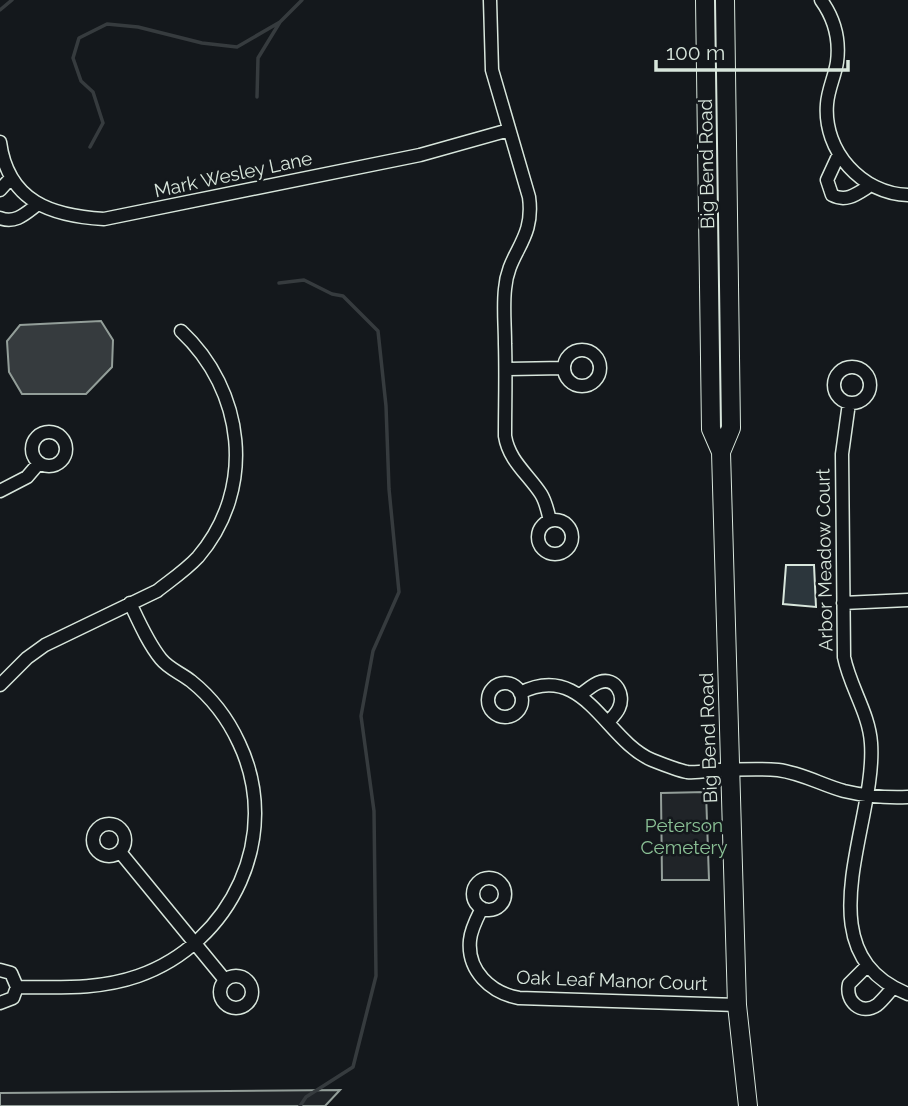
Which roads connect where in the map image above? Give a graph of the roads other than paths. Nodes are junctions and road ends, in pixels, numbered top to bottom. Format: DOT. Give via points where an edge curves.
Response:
graph roads {
  1 [pos="491,0"];
  2 [pos="705,0"];
  3 [pos="725,0"];
  4 [pos="821,0"];
  5 [pos="509,130"];
  6 [pos="0,142"];
  7 [pos="839,154"];
  8 [pos="10,179"];
  9 [pos="871,185"];
  10 [pos="0,190"];
  11 [pos="908,195"];
  12 [pos="38,204"];
  13 [pos="0,218"];
  14 [pos="181,331"];
  15 [pos="564,368"];
  16 [pos="506,369"];
  17 [pos="849,403"];
  18 [pos="721,452"];
  19 [pos="39,463"];
  20 [pos="0,492"];
  21 [pos="550,521"];
  22 [pos="908,600"];
  23 [pos="130,603"];
  24 [pos="843,603"];
  25 [pos="0,685"];
  26 [pos="520,693"];
  27 [pos="580,695"];
  28 [pos="608,722"];
  29 [pos="730,770"];
  30 [pos="867,796"];
  31 [pos="908,797"];
  32 [pos="120,852"];
  33 [pos="481,908"];
  34 [pos="195,943"];
  35 [pos="867,966"];
  36 [pos="0,970"];
  37 [pos="225,980"];
  38 [pos="17,987"];
  39 [pos="893,988"];
  40 [pos="908,994"];
  41 [pos="0,1003"];
  42 [pos="737,1005"];
  43 [pos="748,1106"];
  1 -- 5 [label="street" via="492,70"];
  2 -- 18 [label="main road, Big Bend Road" via="710,429"];
  3 -- 18 [label="main road, Big Bend Road" via="731,428"];
  4 -- 7 [label="street" via="834,21 838,41 827,105 828,126"];
  5 -- 12 [label="street, Mark Wesley Lane" via="421,155 104,219 74,216"];
  5 -- 16 [label="street" via="531,213 505,289"];
  6 -- 8 [label="street"];
  7 -- 9 [label="street" via="856,176"];
  7 -- 9 [label="street" via="827,180 832,195 848,198"];
  8 -- 10 [label="street"];
  8 -- 12 [label="street, Mark Wesley Lane"];
  9 -- 11 [label="street" via="894,195"];
  12 -- 13 [label="street" via="16,219"];
  14 -- 23 [label="street" via="217,375 229,405 237,447 236,473 226,508 200,554 157,591"];
  15 -- 16 [label="street"];
  16 -- 21 [label="street" via="507,448 540,492"];
  17 -- 24 [label="street, Arbor Meadow Court" via="842,454"];
  18 -- 29 [label="main road, Big Bend Road"];
  19 -- 20 [label="street" via="27,477"];
  22 -- 24 [label="street"];
  23 -- 25 [label="street" via="45,645"];
  23 -- 34 [label="street" via="161,660 201,690 232,729 253,790 252,839 243,879 219,918"];
  24 -- 30 [label="street, Arbor Meadow Court" via="844,657 871,743"];
  26 -- 27 [label="street" via="552,685"];
  27 -- 28 [label="street"];
  27 -- 28 [label="street" via="598,682 615,684 621,705"];
  28 -- 29 [label="street" via="651,760 687,772"];
  29 -- 30 [label="street" via="779,770"];
  29 -- 42 [label="main road, Big Bend Road"];
  30 -- 31 [label="street"];
  30 -- 35 [label="street, Arbor Meadow Court" via="850,901 853,935"];
  32 -- 34 [label="street"];
  33 -- 42 [label="street, Oak Leaf Manor Court" via="470,942 472,958 477,972 504,995"];
  34 -- 37 [label="street"];
  34 -- 38 [label="street" via="171,961 122,981 80,987"];
  35 -- 39 [label="street"];
  35 -- 39 [label="street" via="849,984 853,1004 870,1008"];
  36 -- 38 [label="street" via="11,974"];
  38 -- 41 [label="street" via="13,998"];
  39 -- 40 [label="street"];
  42 -- 43 [label="main road, Big Bend Road"];
}
